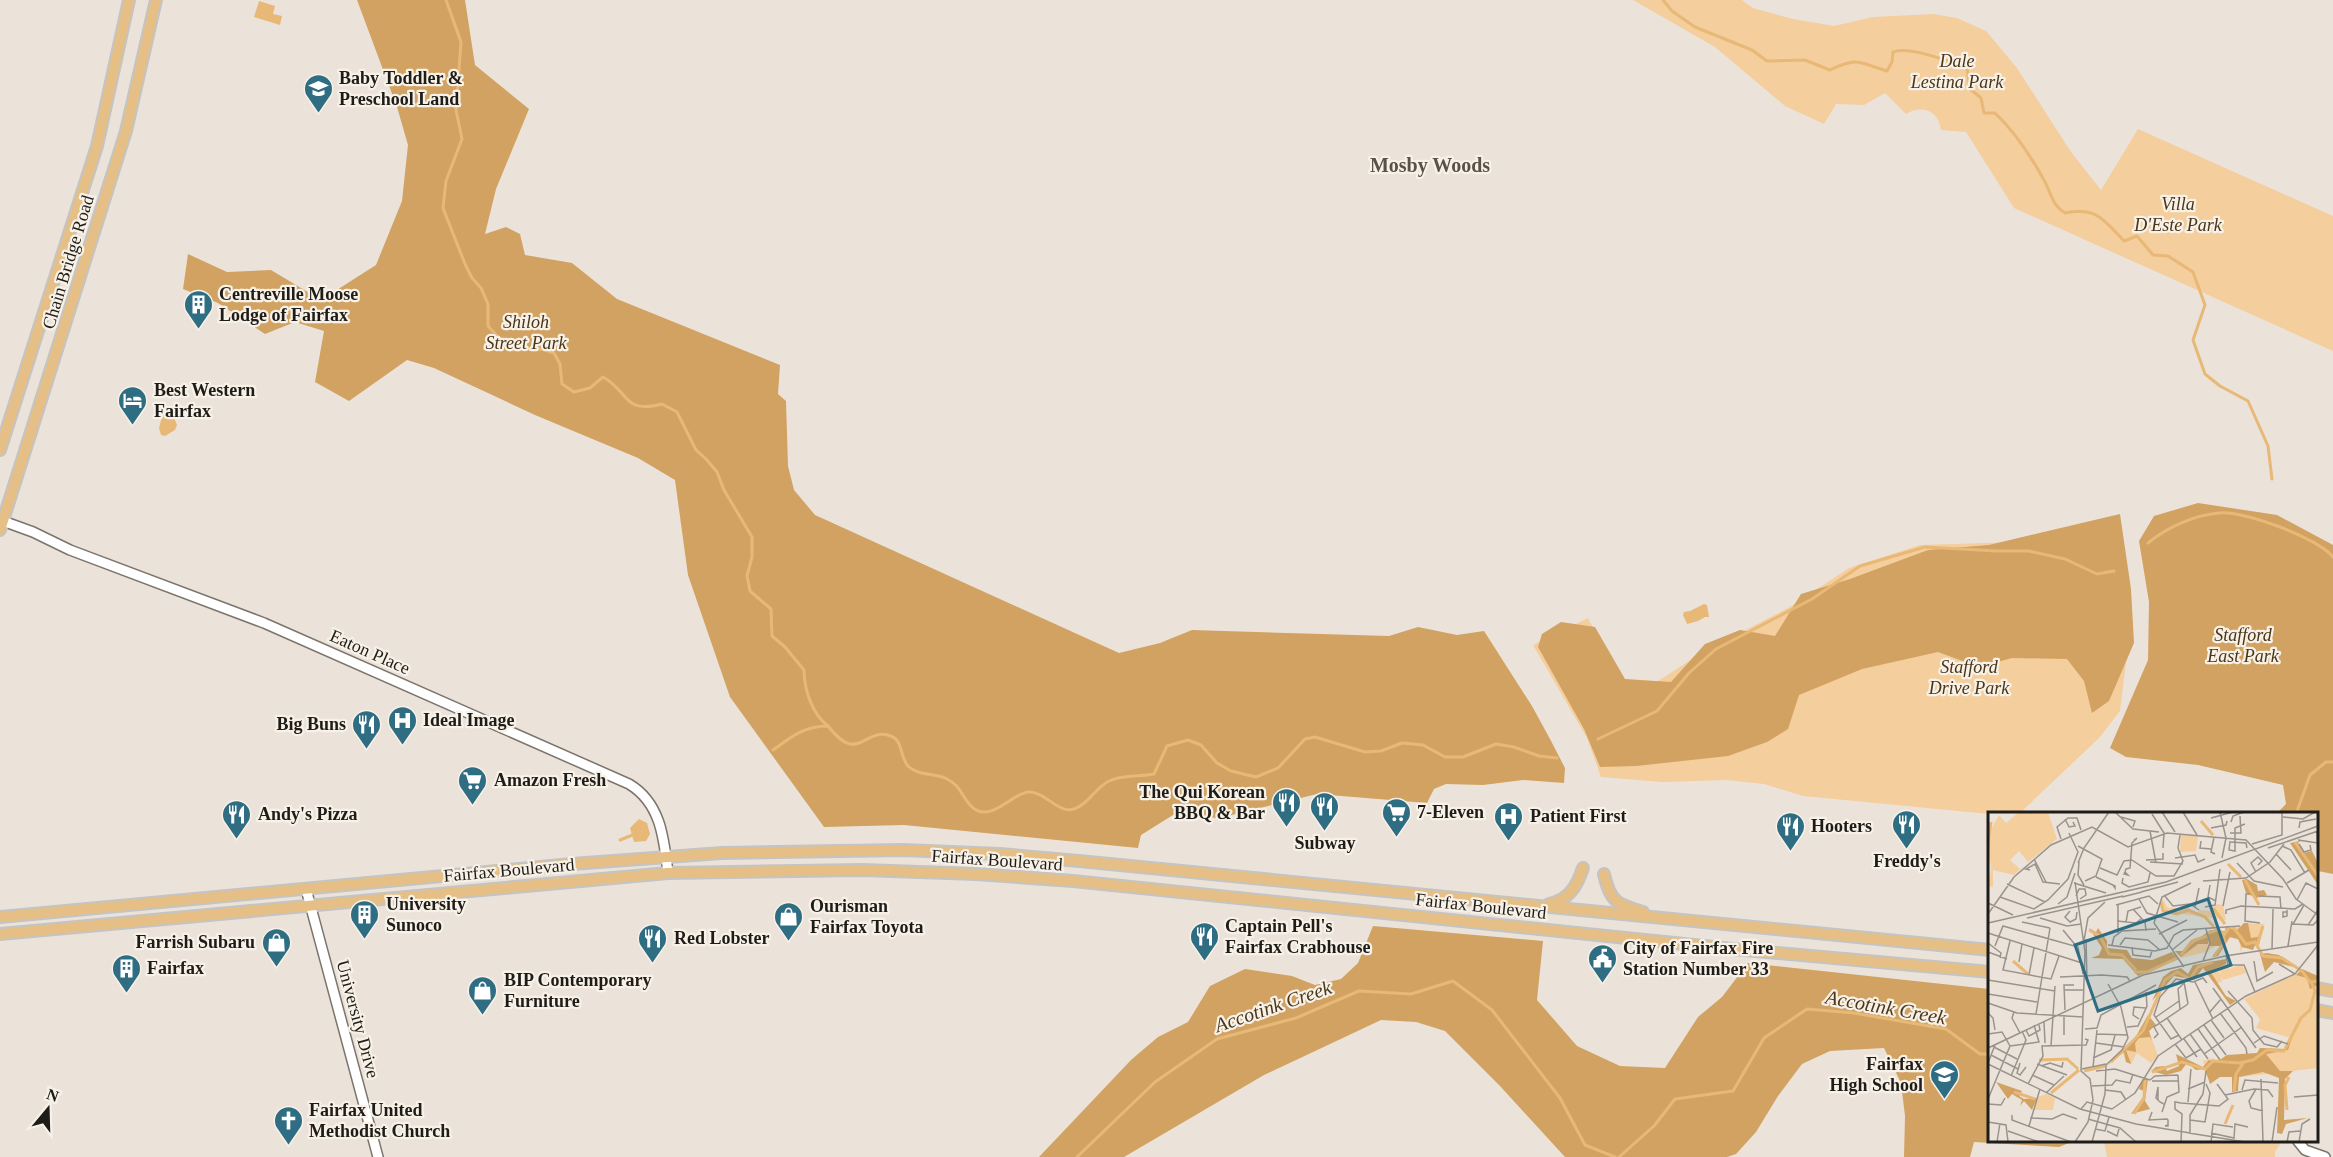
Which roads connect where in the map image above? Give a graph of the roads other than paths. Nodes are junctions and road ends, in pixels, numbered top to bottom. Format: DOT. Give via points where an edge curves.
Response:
graph roads {
  1 [pos="129,0"];
  2 [pos="156,0"];
  3 [pos="0,450"];
  4 [pos="1,524"];
  5 [pos="666,856"];
  6 [pos="1583,868"];
  7 [pos="668,873"];
  8 [pos="1604,874"];
  9 [pos="306,889"];
  10 [pos="310,905"];
  11 [pos="1538,906"];
  12 [pos="0,916"];
  13 [pos="1666,920"];
  14 [pos="0,934"];
  15 [pos="1988,950"];
  16 [pos="1988,972"];
  17 [pos="2318,987"];
  18 [pos="2333,991"];
  19 [pos="2318,1010"];
  20 [pos="2333,1013"];
  21 [pos="2299,1142"];
  22 [pos="378,1157"];
  23 [pos="2325,1157"];
  1 -- 3 [label="main road, Chain Bridge Road" via="97,146"];
  2 -- 4 [label="main road, Chain Bridge Road" via="123,141"];
  4 -- 5 [label="street, Eaton Place" via="33,532 70,550 257,620 622,780 640,792 653,808"];
  5 -- 7 [label="street, Eaton Place"];
  5 -- 9 [label="main road, Fairfax Boulevard"];
  5 -- 11 [label="main road, Fairfax Boulevard" via="826,850 990,854"];
  6 -- 11 [label="main road" via="1578,882 1560,902"];
  7 -- 10 [label="main road, Fairfax Boulevard"];
  7 -- 16 [label="main road, Fairfax Boulevard" via="862,870 1010,876"];
  8 -- 13 [label="main road" via="1608,891 1617,903"];
  9 -- 10 [label="street, University Drive"];
  9 -- 12 [label="main road, Fairfax Boulevard"];
  10 -- 14 [label="main road, Fairfax Boulevard"];
  10 -- 22 [label="street, University Drive"];
  11 -- 13 [label="main road, Fairfax Boulevard"];
  13 -- 15 [label="main road, Fairfax Boulevard"];
  17 -- 18 [label="main road"];
  19 -- 20 [label="main road"];
  21 -- 23 [label="street" via="2305,1150"];
}
